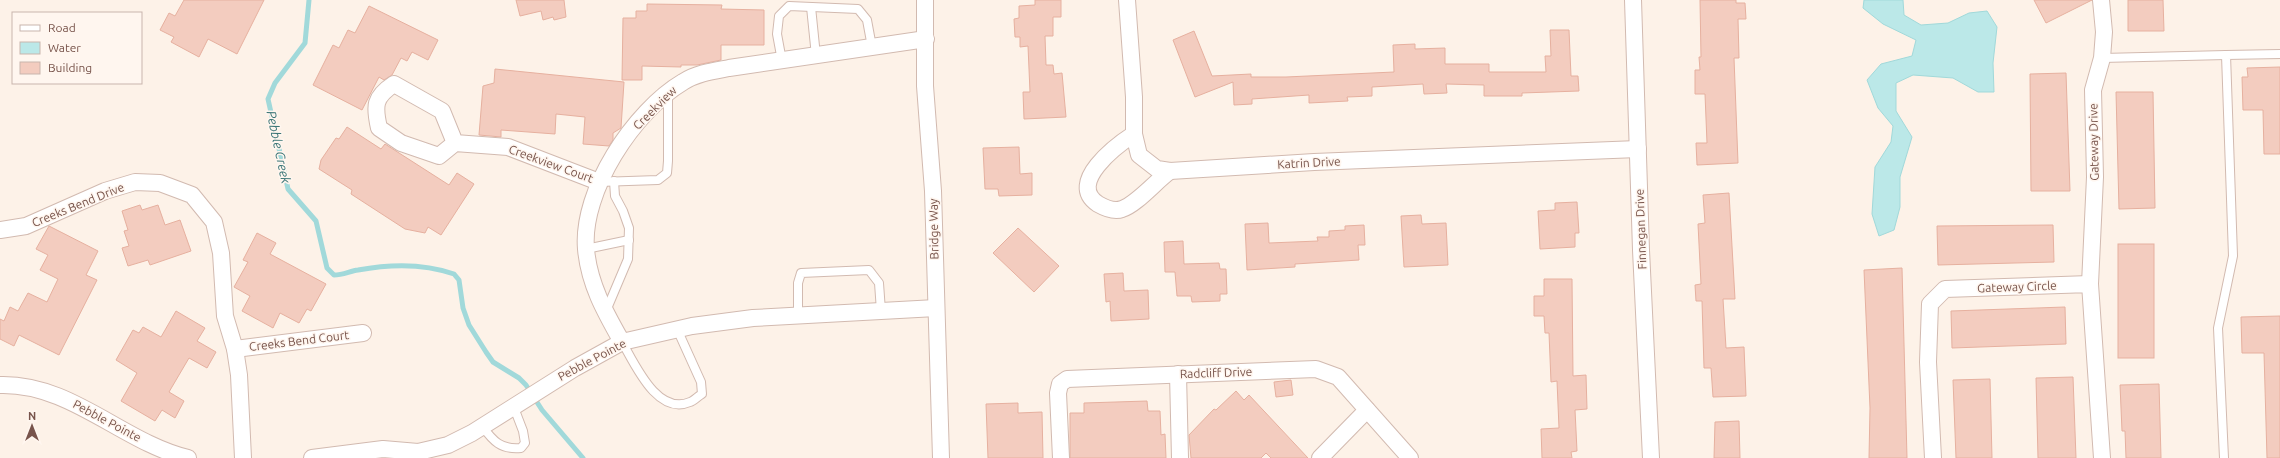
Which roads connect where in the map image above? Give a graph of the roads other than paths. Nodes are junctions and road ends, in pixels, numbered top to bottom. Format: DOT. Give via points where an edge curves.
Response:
graph roads {
  1 [pos="925,0"];
  2 [pos="1127,0"];
  3 [pos="1633,0"];
  4 [pos="2101,0"];
  5 [pos="811,7"];
  6 [pos="926,39"];
  7 [pos="872,47"];
  8 [pos="2280,54"];
  9 [pos="2226,55"];
  10 [pos="816,56"];
  11 [pos="2102,58"];
  12 [pos="782,61"];
  13 [pos="668,92"];
  14 [pos="1134,134"];
  15 [pos="455,143"];
  16 [pos="1638,149"];
  17 [pos="1170,171"];
  18 [pos="607,181"];
  19 [pos="0,230"];
  20 [pos="629,240"];
  21 [pos="586,249"];
  22 [pos="2090,284"];
  23 [pos="936,308"];
  24 [pos="881,311"];
  25 [pos="605,312"];
  26 [pos="798,316"];
  27 [pos="677,329"];
  28 [pos="363,333"];
  29 [pos="622,342"];
  30 [pos="235,349"];
  31 [pos="1178,374"];
  32 [pos="0,385"];
  33 [pos="513,405"];
  34 [pos="1367,410"];
  35 [pos="482,426"];
  36 [pos="448,454"];
  37 [pos="188,458"];
  38 [pos="243,458"];
  39 [pos="312,458"];
  40 [pos="941,458"];
  41 [pos="1061,458"];
  42 [pos="1180,458"];
  43 [pos="1320,458"];
  44 [pos="1410,458"];
  45 [pos="1650,458"];
  46 [pos="1933,458"];
  47 [pos="2102,458"];
  48 [pos="2224,458"];
  1 -- 6 [label="street, Bridge Way"];
  2 -- 14 [label="street, Katrin Drive"];
  3 -- 16 [label="street, Finnegan Drive"];
  4 -- 11 [label="street, Gateway Drive" via="2104,32"];
  5 -- 7 [label="lane" via="858,9 867,20"];
  5 -- 10 [label="lane"];
  5 -- 12 [label="lane" via="789,6 779,16 777,34"];
  6 -- 7 [label="street, Creekview"];
  6 -- 23 [label="street, Bridge Way" via="926,86 934,191"];
  7 -- 10 [label="street, Creekview"];
  8 -- 9 [label="lane"];
  9 -- 11 [label="lane"];
  9 -- 48 [label="lane" via="2233,256 2218,328"];
  10 -- 12 [label="street, Creekview"];
  11 -- 22 [label="street, Gateway Drive" via="2093,90 2095,177"];
  12 -- 13 [label="street, Creekview" via="697,75"];
  13 -- 18 [label="street, Creekview" via="621,145"];
  13 -- 18 [label="lane" via="666,173 658,180"];
  14 -- 17 [label="street, Katrin Drive" via="1140,155 1157,168"];
  14 -- 17 [label="street" via="1114,147 1093,171 1090,195 1098,204 1110,210 1122,209"];
  15 -- 15 [label="street" via="439,156 401,143 379,128 375,110 379,98 394,84 442,111"];
  15 -- 18 [label="street, Creekview Court" via="508,147"];
  16 -- 17 [label="street, Katrin Drive" via="1314,162"];
  16 -- 45 [label="street, Finnegan Drive"];
  18 -- 20 [label="lane" via="623,211 629,228"];
  18 -- 21 [label="street, Creekview" via="590,207 586,225"];
  19 -- 30 [label="street, Creeks Bend Drive" via="26,226 105,191 135,182 160,183 192,195 214,222 221,253 225,316"];
  20 -- 21 [label="lane"];
  20 -- 25 [label="lane" via="628,259"];
  21 -- 25 [label="street, Creekview" via="590,276"];
  22 -- 46 [label="street, Gateway Circle" via="1945,289 1930,304 1928,362"];
  22 -- 47 [label="street"];
  23 -- 24 [label="street, Pebble Pointe"];
  23 -- 40 [label="street, Bridge Way"];
  24 -- 26 [label="street, Pebble Pointe"];
  24 -- 26 [label="lane" via="879,283 869,270 801,273 798,283"];
  25 -- 29 [label="street, Creekview"];
  26 -- 27 [label="street, Pebble Pointe" via="753,318"];
  27 -- 29 [label="street, Pebble Pointe"];
  27 -- 29 [label="lane" via="701,382 702,394 690,402 678,405 664,402 648,385"];
  28 -- 30 [label="street, Creeks Bend Court"];
  29 -- 33 [label="street, Pebble Pointe"];
  30 -- 38 [label="street, Creeks Bend Drive" via="243,419"];
  31 -- 34 [label="street, Radcliff Drive" via="1316,369 1338,377"];
  31 -- 41 [label="street, Radcliff Drive" via="1067,378 1060,384 1058,393"];
  31 -- 42 [label="street"];
  32 -- 37 [label="street, Pebble Pointe" via="17,384 65,399 168,453"];
  33 -- 35 [label="street, Pebble Pointe"];
  33 -- 35 [label="lane" via="523,431 525,443 521,448 510,450 495,443"];
  34 -- 43 [label="street"];
  34 -- 44 [label="street, Radcliff Drive"];
  35 -- 36 [label="street, Pebble Pointe"];
  36 -- 39 [label="street, Pebble Pointe" via="383,449"];
}
